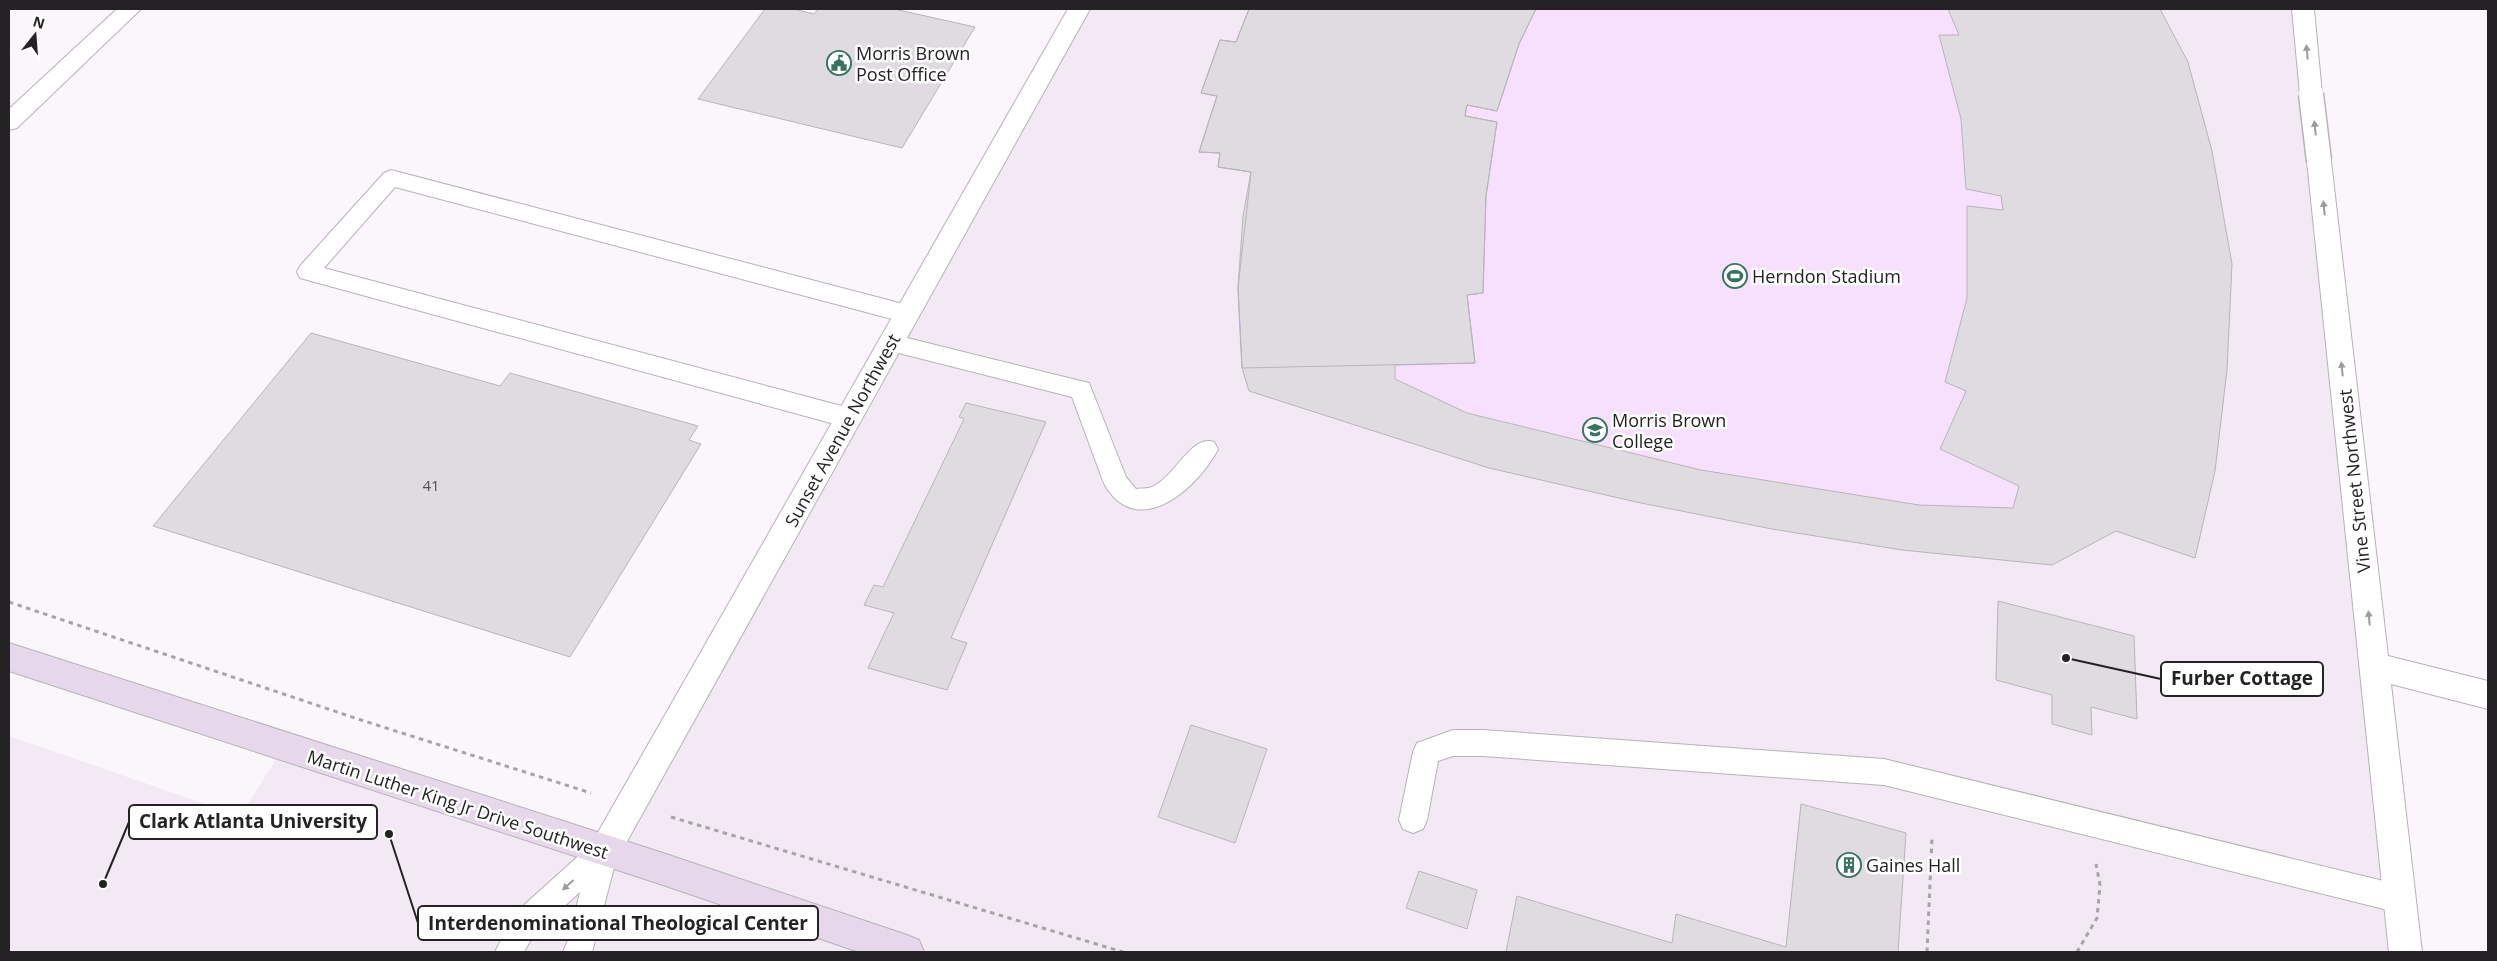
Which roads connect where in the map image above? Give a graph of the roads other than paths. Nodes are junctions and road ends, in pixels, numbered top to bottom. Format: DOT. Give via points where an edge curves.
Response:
graph roads {
  1 [pos="130,9"];
  2 [pos="1079,9"];
  3 [pos="2303,9"];
  4 [pos="9,122"];
  5 [pos="907,314"];
  6 [pos="890,344"];
  7 [pos="848,418"];
  8 [pos="1206,448"];
  9 [pos="9,657"];
  10 [pos="2375,666"];
  11 [pos="2488,695"];
  12 [pos="1413,820"];
  13 [pos="604,852"];
  14 [pos="2400,900"];
  15 [pos="509,952"];
  16 [pos="577,952"];
  17 [pos="907,952"];
  18 [pos="2406,952"];
  1 -- 4 [label="street"];
  2 -- 5 [label="street, Sunset Avenue Northwest"];
  10 -- 3 [label="street, Vine Street Northwest, one-way, bridge"];
  5 -- 6 [label="street, Sunset Avenue Northwest"];
  5 -- 7 [label="lane" via="390,178 308,272"];
  6 -- 7 [label="street, Sunset Avenue Northwest"];
  6 -- 8 [label="lane" via="1081,390 1116,483 1128,496 1136,499 1155,498 1176,484"];
  7 -- 13 [label="street, Sunset Avenue Northwest"];
  9 -- 13 [label="main road, Martin Luther King Jr Drive Southwest"];
  10 -- 11 [label="street"];
  10 -- 14 [label="street, Vine Street Northwest"];
  12 -- 14 [label="lane" via="1426,752 1452,744 1483,743 1884,772"];
  13 -- 15 [label="lane, one-way" via="524,924"];
  13 -- 16 [label="lane"];
  13 -- 17 [label="main road, Martin Luther King Jr Drive Southwest"];
  14 -- 18 [label="street, Vine Street Northwest"];
}
